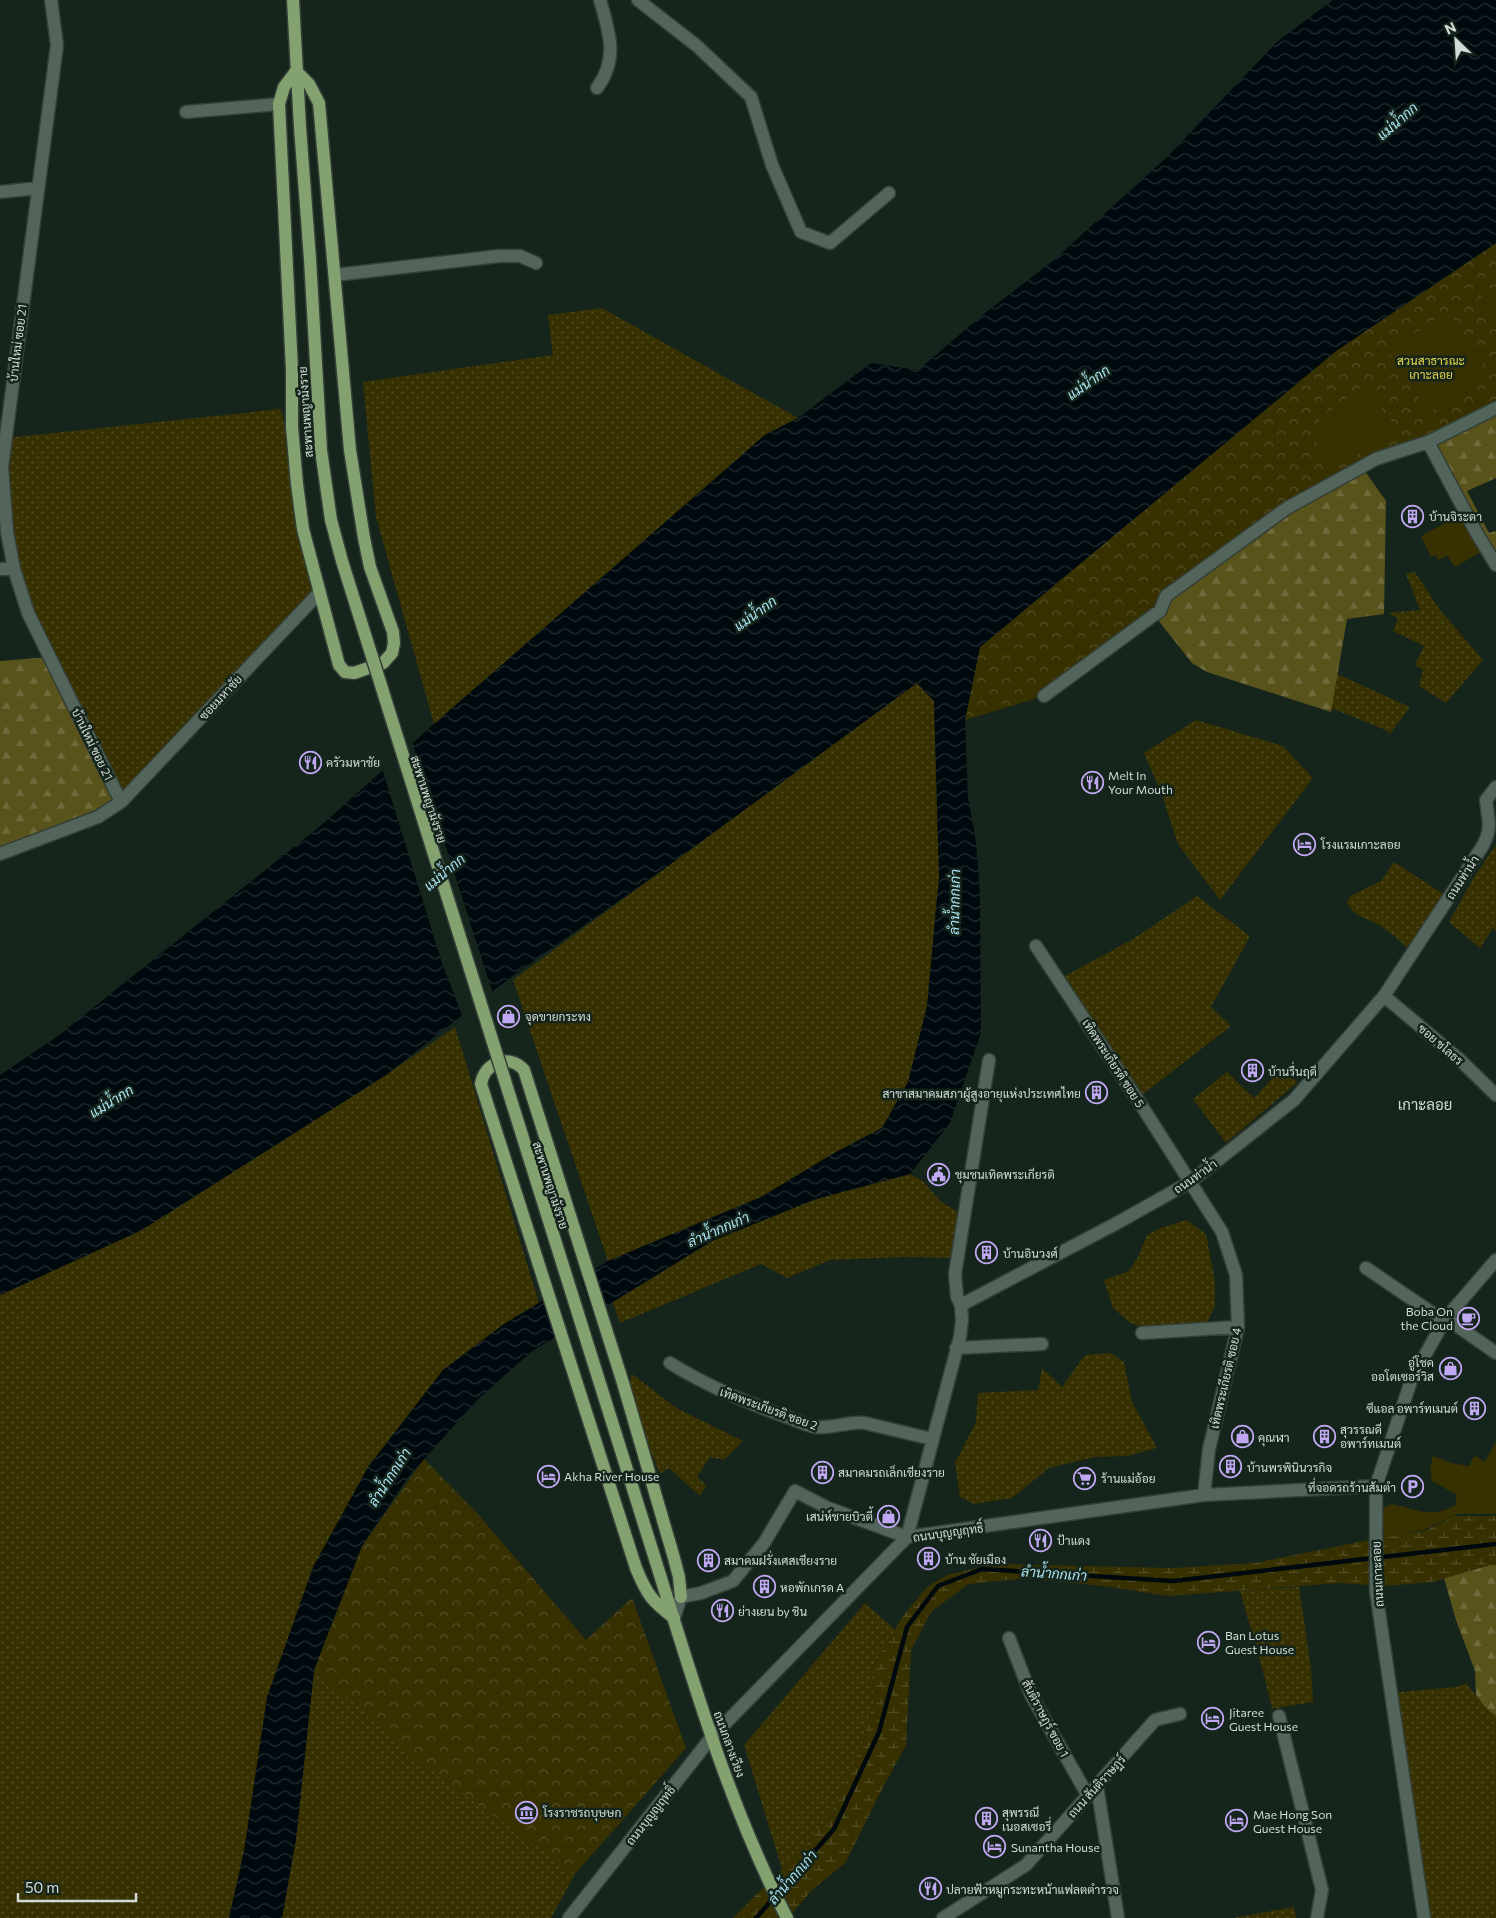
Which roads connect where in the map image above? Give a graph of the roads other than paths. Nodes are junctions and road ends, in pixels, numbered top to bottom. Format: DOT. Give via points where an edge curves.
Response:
graph roads {
  1 [pos="51,0"];
  2 [pos="293,0"];
  3 [pos="600,0"];
  4 [pos="638,0"];
  5 [pos="296,71"];
  6 [pos="597,88"];
  7 [pos="279,104"];
  8 [pos="186,112"];
  9 [pos="38,188"];
  10 [pos="0,192"];
  11 [pos="889,193"];
  12 [pos="536,264"];
  13 [pos="336,274"];
  14 [pos="1496,408"];
  15 [pos="1428,442"];
  16 [pos="1496,565"];
  17 [pos="0,569"];
  18 [pos="14,569"];
  19 [pos="320,592"];
  20 [pos="1044,696"];
  21 [pos="1496,787"];
  22 [pos="121,802"];
  23 [pos="0,854"];
  24 [pos="1036,946"];
  25 [pos="1384,996"];
  26 [pos="989,1060"];
  27 [pos="1496,1096"];
  28 [pos="1190,1182"];
  29 [pos="1496,1260"];
  30 [pos="1366,1268"];
  31 [pos="961,1305"];
  32 [pos="1445,1319"];
  33 [pos="1238,1327"];
  34 [pos="1142,1333"];
  35 [pos="1042,1344"];
  36 [pos="956,1348"];
  37 [pos="1496,1353"];
  38 [pos="670,1363"];
  39 [pos="932,1439"];
  40 [pos="1376,1486"];
  41 [pos="1204,1496"];
  42 [pos="907,1537"];
  43 [pos="660,1575"];
  44 [pos="681,1597"];
  45 [pos="674,1618"];
  46 [pos="1009,1638"];
  47 [pos="1180,1714"];
  48 [pos="1278,1716"];
  49 [pos="711,1738"];
  50 [pos="1097,1786"];
  51 [pos="1088,1796"];
  52 [pos="569,1918"];
  53 [pos="787,1918"];
  54 [pos="943,1918"];
  55 [pos="1118,1918"];
  56 [pos="1317,1918"];
  57 [pos="1424,1918"];
  1 -- 9 [label="street, บ้านใหม่ ซอย 21" via="57,45"];
  2 -- 5 [label="main road, สะพานพญามังราย"];
  3 -- 6 [label="street" via="610,35 611,56"];
  4 -- 11 [label="street" via="698,46 751,97 772,165 801,232 830,243"];
  5 -- 7 [label="main road" via="284,87"];
  5 -- 13 [label="main road" via="309,84 319,102"];
  5 -- 43 [label="main road, สะพานพญามังราย, bridge" via="321,450 340,553"];
  7 -- 8 [label="street"];
  7 -- 19 [label="main road" via="292,427 303,529"];
  9 -- 10 [label="street"];
  9 -- 18 [label="street, บ้านใหม่ ซอย 21" via="2,467"];
  12 -- 13 [label="street" via="520,256 499,256"];
  13 -- 19 [label="main road" via="350,450 362,529 370,567 393,632 392,653 384,663 354,673 345,672 339,665"];
  14 -- 15 [label="street"];
  15 -- 16 [label="street"];
  15 -- 20 [label="street" via="1376,459 1287,508 1166,596 1160,611"];
  17 -- 18 [label="street"];
  18 -- 22 [label="street, บ้านใหม่ ซอย 21" via="28,613"];
  19 -- 22 [label="street, ซอยมหาชัย"];
  21 -- 25 [label="street, ถนนท่าน้ำ" via="1486,800 1491,822 1488,836"];
  22 -- 23 [label="street" via="98,817"];
  24 -- 28 [label="street, เทิดพระเกียรติ ซอย 5"];
  25 -- 27 [label="street, ซอย ชโลธร" via="1459,1059"];
  25 -- 28 [label="street, ถนนท่าน้ำ" via="1294,1100"];
  26 -- 31 [label="street" via="955,1274"];
  28 -- 31 [label="street, ถนนท่าน้ำ"];
  28 -- 33 [label="street, เทิดพระเกียรติ ซอย 4" via="1222,1232 1236,1275"];
  29 -- 32 [label="street, ถนนเกาะลอย"];
  30 -- 32 [label="street"];
  31 -- 36 [label="street" via="962,1320"];
  32 -- 37 [label="street"];
  32 -- 40 [label="street, ถนนเกาะลอย" via="1412,1378"];
  33 -- 34 [label="street"];
  33 -- 41 [label="street, เทิดพระเกียรติ ซอย 4" via="1208,1449"];
  35 -- 36 [label="street"];
  36 -- 39 [label="street"];
  38 -- 39 [label="street, เทิดพระเกียรติ ซอย 2" via="703,1383 815,1427 865,1422"];
  39 -- 42 [label="street"];
  40 -- 41 [label="street, ถนนบุญญฤทธิ์"];
  40 -- 57 [label="street, ถนนเกาะลอย" via="1376,1591"];
  41 -- 42 [label="street, ถนนบุญญฤทธิ์"];
  42 -- 44 [label="street" via="828,1508 795,1491 764,1543 733,1581"];
  42 -- 49 [label="street, ถนนบุญญฤทธิ์"];
  43 -- 45 [label="main road, ถนนกลางเวียง"];
  44 -- 45 [label="street"];
  44 -- 45 [label="main road" via="674,1558 603,1318 524,1070 516,1062 497,1063 485,1072 481,1084 636,1568 653,1602"];
  45 -- 49 [label="main road, ถนนกลางเวียง"];
  46 -- 51 [label="street, สันติราษฎร์ ซอย 1" via="1031,1695"];
  47 -- 50 [label="street, ถนน สันติราษฎร์" via="1155,1720"];
  48 -- 56 [label="street" via="1322,1890"];
  49 -- 52 [label="street, ถนนบุญญฤทธิ์"];
  49 -- 53 [label="main road, ถนนกลางเวียง" via="766,1878"];
  50 -- 51 [label="street, ถนน สันติราษฎร์"];
  50 -- 55 [label="street"];
  51 -- 54 [label="street, ถนน สันติราษฎร์" via="1026,1865"];
}
